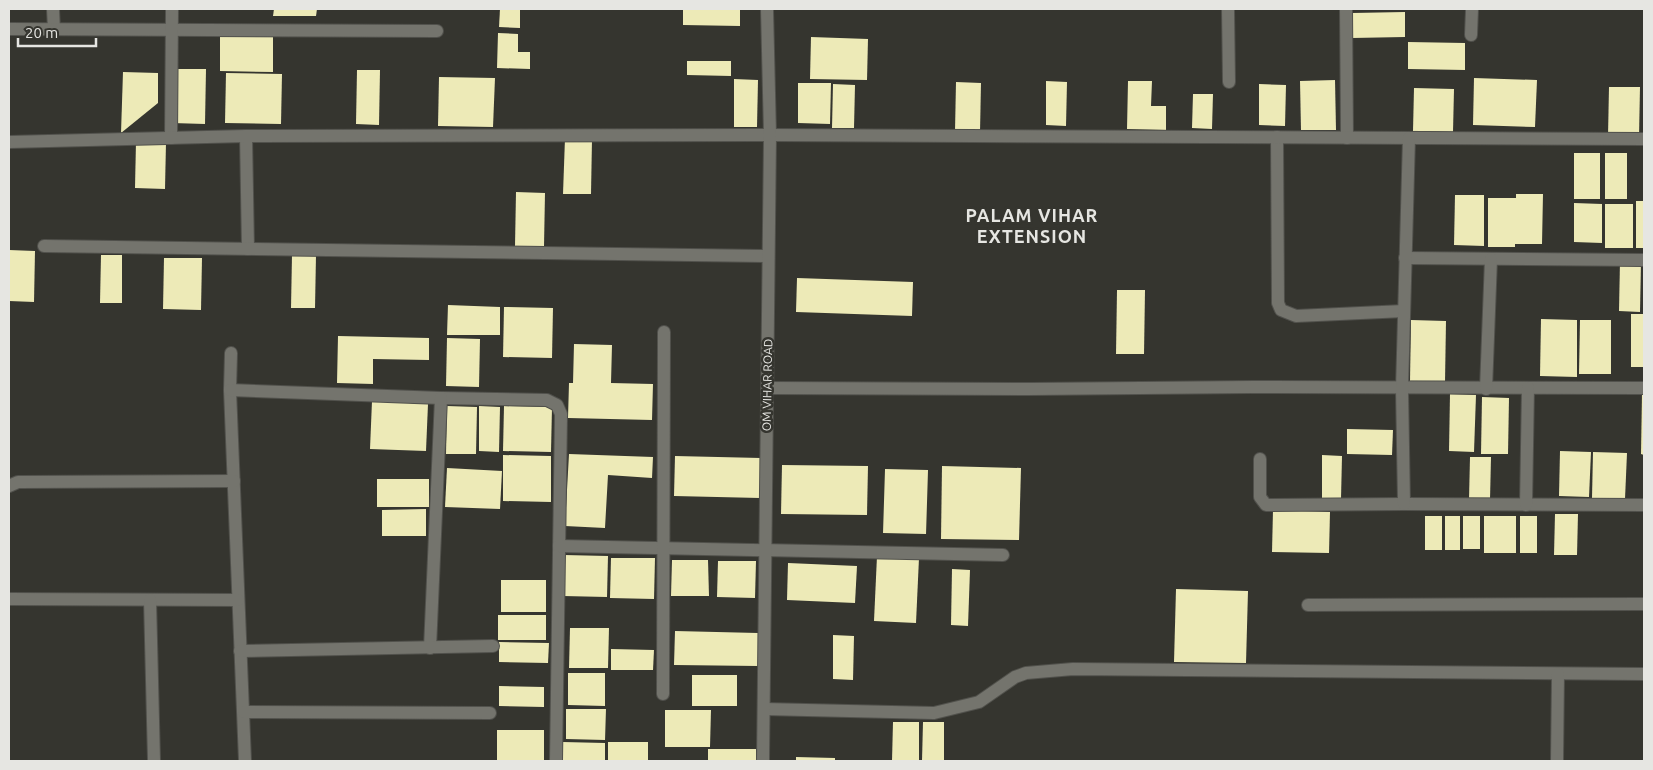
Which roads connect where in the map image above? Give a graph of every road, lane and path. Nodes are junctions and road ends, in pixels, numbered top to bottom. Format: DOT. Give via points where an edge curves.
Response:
graph roads {
  1 [pos="53,9"];
  2 [pos="172,9"];
  3 [pos="767,9"];
  4 [pos="1228,9"];
  5 [pos="1346,9"];
  6 [pos="1472,9"];
  7 [pos="9,29"];
  8 [pos="172,29"];
  9 [pos="54,30"];
  10 [pos="437,32"];
  11 [pos="1471,35"];
  12 [pos="1229,82"];
  13 [pos="770,135"];
  14 [pos="246,136"];
  15 [pos="1278,137"];
  16 [pos="170,138"];
  17 [pos="1347,138"];
  18 [pos="1410,138"];
  19 [pos="1644,140"];
  20 [pos="9,142"];
  21 [pos="44,246"];
  22 [pos="248,248"];
  23 [pos="768,256"];
  24 [pos="1405,258"];
  25 [pos="1491,259"];
  26 [pos="1644,260"];
  27 [pos="1404,311"];
  28 [pos="664,332"];
  29 [pos="231,352"];
  30 [pos="767,388"];
  31 [pos="1402,388"];
  32 [pos="1486,388"];
  33 [pos="1528,388"];
  34 [pos="1644,388"];
  35 [pos="230,390"];
  36 [pos="440,398"];
  37 [pos="1260,459"];
  38 [pos="234,481"];
  39 [pos="9,486"];
  40 [pos="1404,504"];
  41 [pos="1526,505"];
  42 [pos="1644,505"];
  43 [pos="559,546"];
  44 [pos="663,548"];
  45 [pos="765,550"];
  46 [pos="1002,556"];
  47 [pos="9,599"];
  48 [pos="150,600"];
  49 [pos="238,600"];
  50 [pos="1644,604"];
  51 [pos="1308,605"];
  52 [pos="493,646"];
  53 [pos="430,648"];
  54 [pos="240,651"];
  55 [pos="1558,674"];
  56 [pos="1644,674"];
  57 [pos="663,694"];
  58 [pos="764,709"];
  59 [pos="244,712"];
  60 [pos="490,713"];
  61 [pos="154,761"];
  62 [pos="245,761"];
  63 [pos="556,761"];
  64 [pos="763,761"];
  65 [pos="1557,761"];
  1 -- 9 [label="street"];
  2 -- 8 [label="street"];
  3 -- 13 [label="street, OM VIHAR ROAD"];
  4 -- 12 [label="street"];
  5 -- 17 [label="street"];
  6 -- 11 [label="street"];
  7 -- 9 [label="street"];
  8 -- 9 [label="street"];
  8 -- 10 [label="street"];
  8 -- 16 [label="street"];
  13 -- 14 [label="street"];
  13 -- 15 [label="street"];
  13 -- 23 [label="street, OM VIHAR ROAD"];
  14 -- 16 [label="street"];
  14 -- 22 [label="street"];
  15 -- 17 [label="street"];
  15 -- 27 [label="street" via="1278,303 1281,310 1296,316"];
  16 -- 20 [label="street"];
  17 -- 18 [label="street"];
  18 -- 19 [label="street"];
  18 -- 24 [label="street"];
  21 -- 22 [label="street"];
  22 -- 23 [label="street"];
  23 -- 30 [label="street, OM VIHAR ROAD"];
  24 -- 25 [label="street"];
  24 -- 27 [label="street"];
  25 -- 26 [label="street"];
  25 -- 32 [label="street"];
  27 -- 31 [label="street"];
  28 -- 44 [label="street"];
  29 -- 35 [label="street"];
  30 -- 31 [label="street"];
  30 -- 45 [label="street, OM VIHAR ROAD"];
  31 -- 32 [label="street"];
  31 -- 40 [label="street"];
  32 -- 33 [label="street"];
  33 -- 34 [label="street"];
  33 -- 41 [label="street"];
  35 -- 36 [label="street"];
  35 -- 38 [label="street"];
  36 -- 43 [label="street" via="547,400 557,405 561,414"];
  36 -- 53 [label="street"];
  37 -- 40 [label="street" via="1260,497 1266,505"];
  38 -- 39 [label="street" via="18,482"];
  38 -- 49 [label="street"];
  40 -- 41 [label="street"];
  41 -- 42 [label="street"];
  43 -- 44 [label="street"];
  43 -- 63 [label="street"];
  44 -- 45 [label="street"];
  44 -- 57 [label="street"];
  45 -- 46 [label="street"];
  45 -- 58 [label="street, OM VIHAR ROAD"];
  47 -- 48 [label="street"];
  48 -- 49 [label="street"];
  48 -- 61 [label="street"];
  49 -- 54 [label="street"];
  50 -- 51 [label="street"];
  52 -- 53 [label="street"];
  53 -- 54 [label="street"];
  54 -- 59 [label="street"];
  55 -- 56 [label="street"];
  55 -- 58 [label="street" via="1073,669 1026,673 979,702 934,713"];
  55 -- 65 [label="street"];
  58 -- 64 [label="street, OM VIHAR ROAD"];
  59 -- 60 [label="street"];
  59 -- 62 [label="street"];
}
